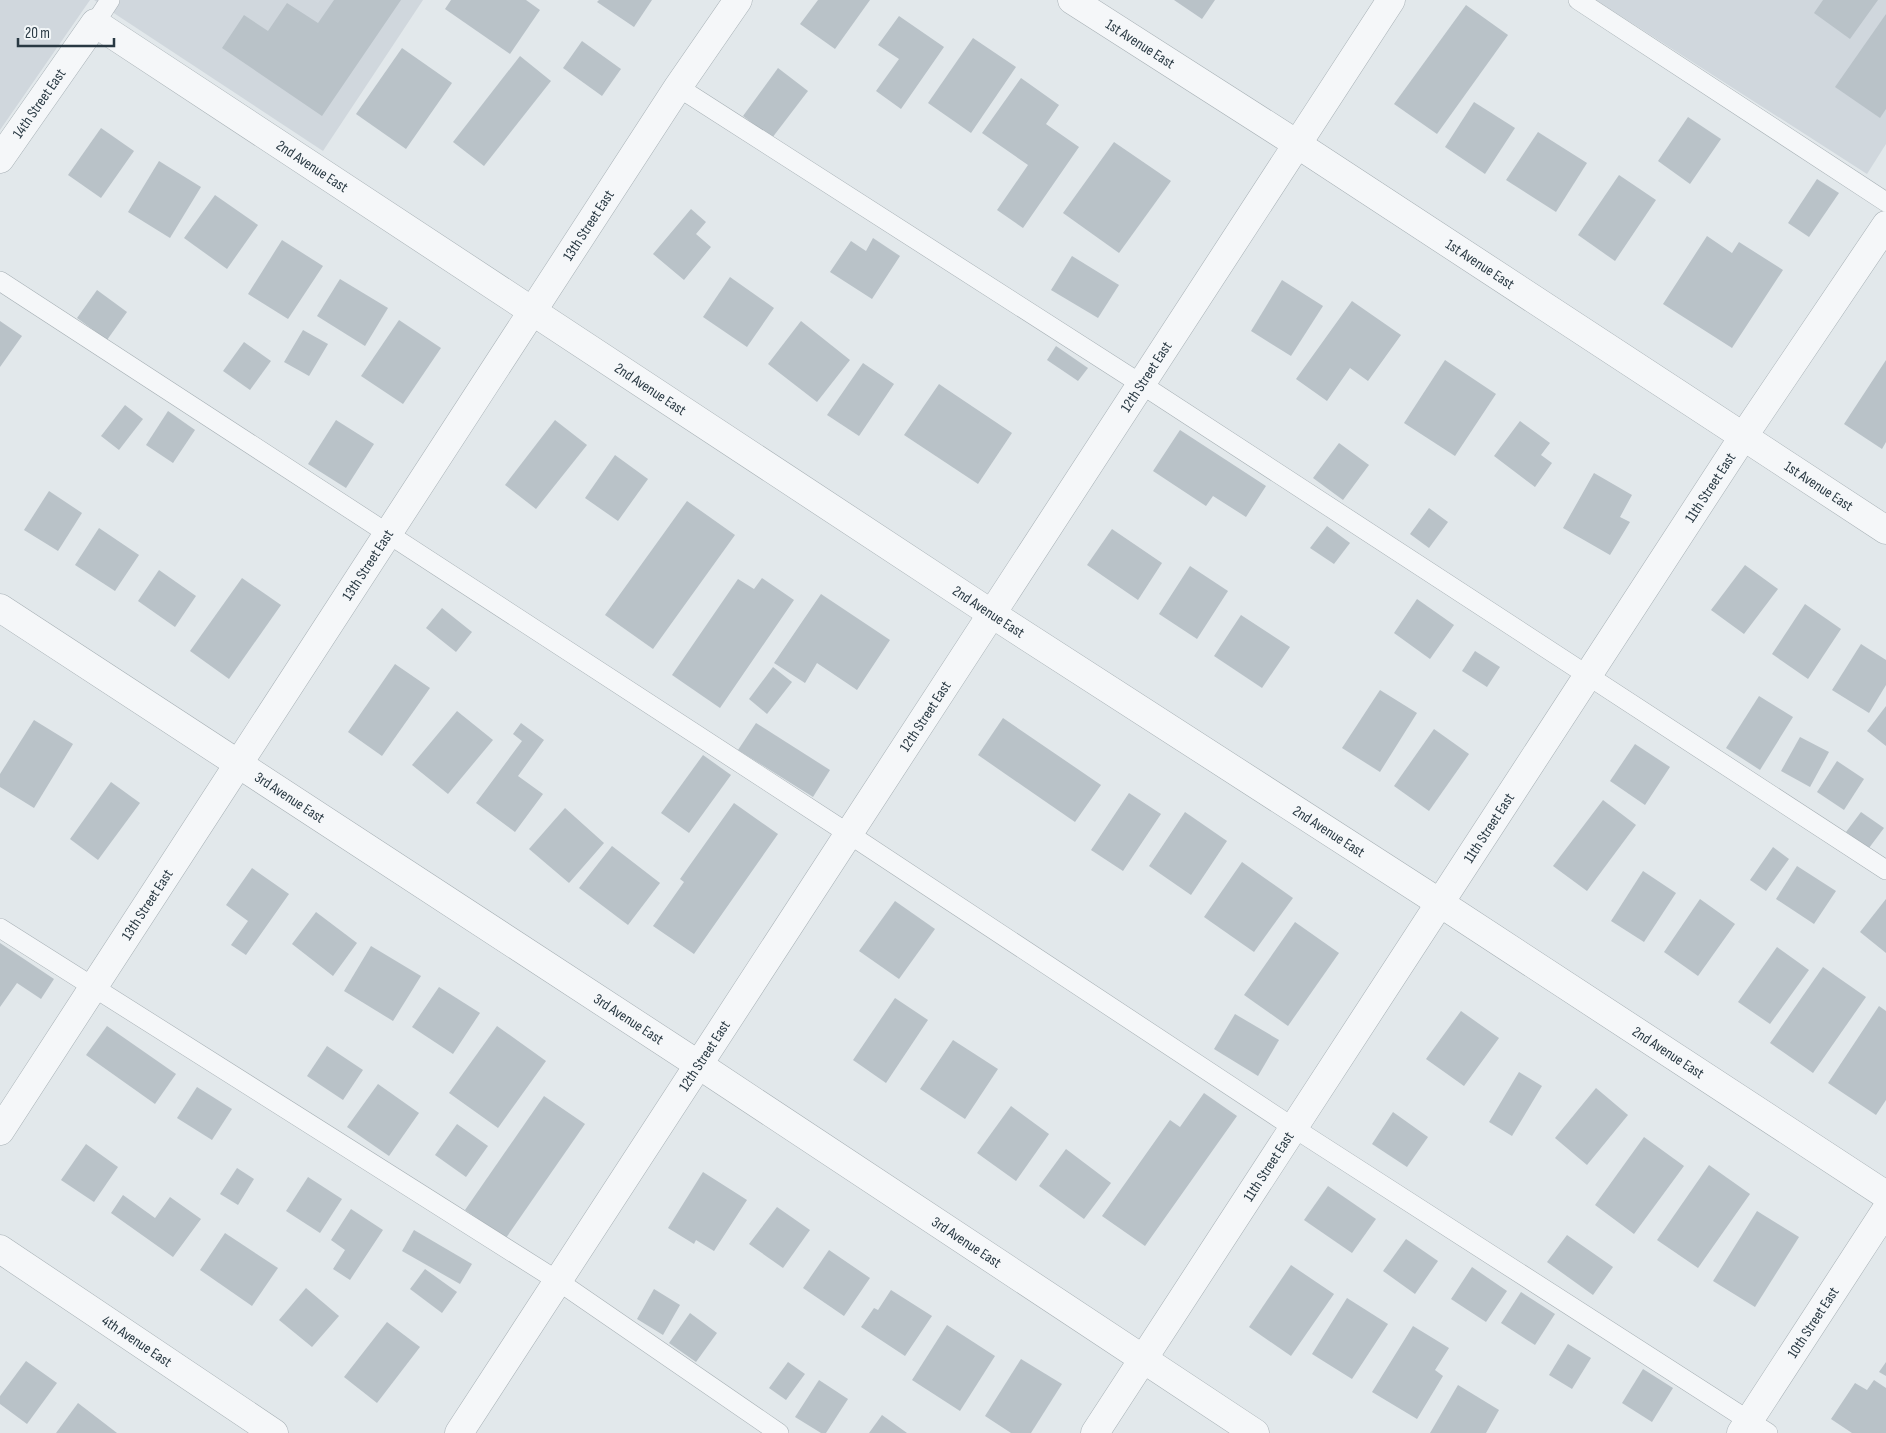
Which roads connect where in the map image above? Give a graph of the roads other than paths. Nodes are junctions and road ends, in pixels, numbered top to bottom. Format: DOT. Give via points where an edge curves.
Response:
graph roads {
  1 [pos="110,0"];
  2 [pos="738,0"];
  3 [pos="1072,0"];
  4 [pos="1390,0"];
  5 [pos="1578,0"];
  6 [pos="95,23"];
  7 [pos="678,87"];
  8 [pos="1297,144"];
  9 [pos="0,159"];
  10 [pos="1886,202"];
  11 [pos="1886,225"];
  12 [pos="0,281"];
  13 [pos="533,310"];
  14 [pos="1141,384"];
  15 [pos="1743,437"];
  16 [pos="1886,530"];
  17 [pos="387,534"];
  18 [pos="0,608"];
  19 [pos="992,614"];
  20 [pos="1587,676"];
  21 [pos="238,764"];
  22 [pos="849,834"];
  23 [pos="1886,870"];
  24 [pos="1440,903"];
  25 [pos="0,928"];
  26 [pos="93,988"];
  27 [pos="699,1065"];
  28 [pos="1294,1128"];
  29 [pos="0,1131"];
  30 [pos="1886,1195"];
  31 [pos="1886,1210"];
  32 [pos="0,1249"];
  33 [pos="558,1281"];
  34 [pos="1143,1360"];
  35 [pos="1753,1429"];
  36 [pos="274,1433"];
  37 [pos="459,1433"];
  38 [pos="779,1433"];
  39 [pos="1095,1433"];
  40 [pos="1255,1433"];
  1 -- 6 [label="lane"];
  2 -- 7 [label="street, 13th Street East"];
  3 -- 8 [label="street, 1st Avenue East"];
  4 -- 8 [label="street, 12th Street East"];
  5 -- 10 [label="lane"];
  6 -- 9 [label="street, 14th Street East"];
  6 -- 13 [label="street, 2nd Avenue East"];
  7 -- 13 [label="street, 13th Street East"];
  7 -- 14 [label="lane"];
  8 -- 14 [label="street, 12th Street East"];
  8 -- 15 [label="street, 1st Avenue East"];
  11 -- 15 [label="street, 11th Street East"];
  12 -- 17 [label="lane"];
  13 -- 17 [label="street, 13th Street East"];
  13 -- 19 [label="street, 2nd Avenue East"];
  14 -- 19 [label="street, 12th Street East"];
  14 -- 20 [label="lane"];
  15 -- 16 [label="street, 1st Avenue East"];
  15 -- 20 [label="street, 11th Street East"];
  17 -- 21 [label="street, 13th Street East"];
  17 -- 22 [label="lane"];
  18 -- 21 [label="street, 3rd Avenue East"];
  19 -- 22 [label="street, 12th Street East"];
  19 -- 24 [label="street, 2nd Avenue East"];
  20 -- 23 [label="lane"];
  20 -- 24 [label="street, 11th Street East"];
  21 -- 26 [label="street, 13th Street East"];
  21 -- 27 [label="street, 3rd Avenue East"];
  22 -- 27 [label="street, 12th Street East"];
  22 -- 28 [label="lane"];
  24 -- 28 [label="street, 11th Street East"];
  24 -- 30 [label="street, 2nd Avenue East"];
  25 -- 26 [label="lane"];
  26 -- 29 [label="street, 13th Street East"];
  26 -- 33 [label="lane"];
  27 -- 33 [label="street, 12th Street East"];
  27 -- 34 [label="street, 3rd Avenue East"];
  28 -- 34 [label="street, 11th Street East"];
  28 -- 35 [label="lane"];
  31 -- 35 [label="street, 10th Street East"];
  32 -- 36 [label="street, 4th Avenue East"];
  33 -- 37 [label="street, 12th Street East"];
  33 -- 38 [label="lane"];
  34 -- 39 [label="street, 11th Street East"];
  34 -- 40 [label="street, 3rd Avenue East"];
}
